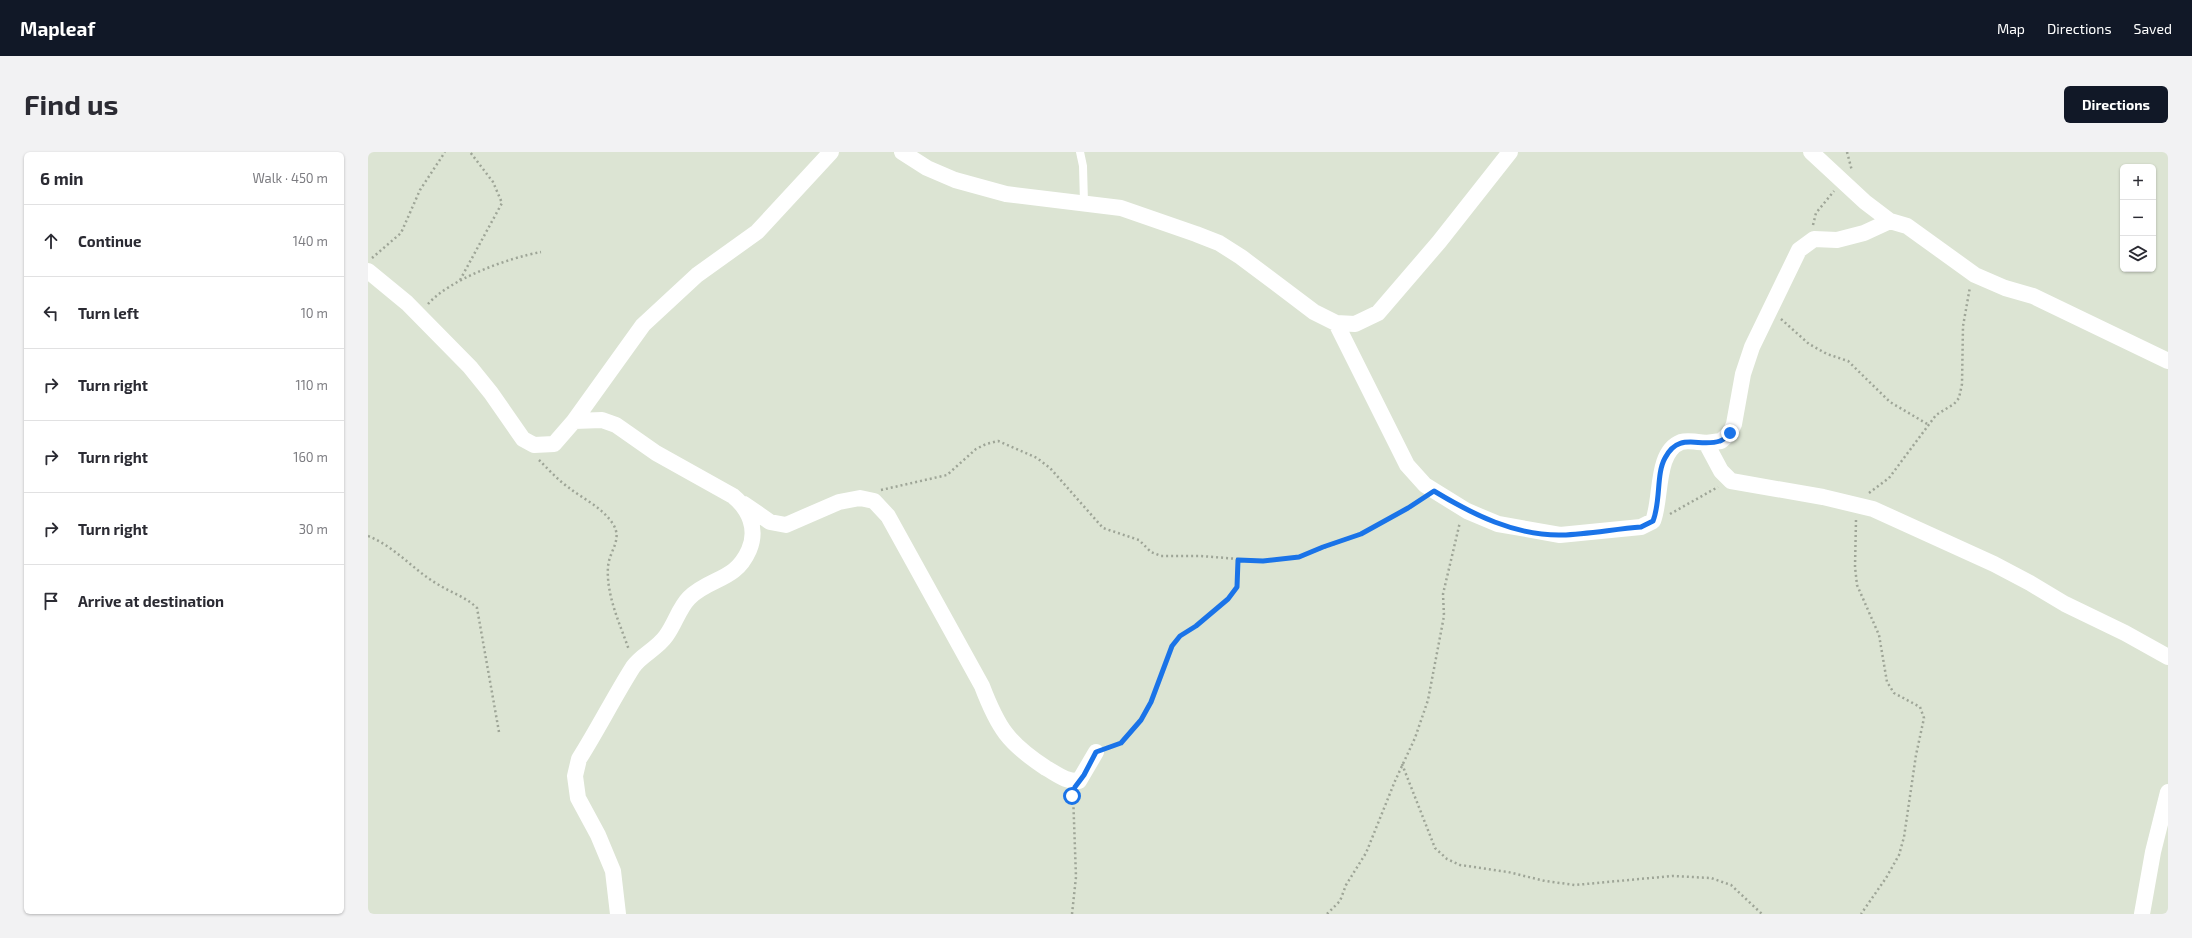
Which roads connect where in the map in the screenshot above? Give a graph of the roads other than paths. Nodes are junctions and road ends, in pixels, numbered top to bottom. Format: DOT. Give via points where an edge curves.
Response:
graph roads {
  1 [pos="831,152"];
  2 [pos="902,152"];
  3 [pos="1080,152"];
  4 [pos="1510,152"];
  5 [pos="1811,152"];
  6 [pos="1084,203"];
  7 [pos="1890,221"];
  8 [pos="368,271"];
  9 [pos="1336,323"];
  10 [pos="2168,361"];
  11 [pos="574,421"];
  12 [pos="1706,443"];
  13 [pos="733,496"];
  14 [pos="2168,657"];
  15 [pos="1096,752"];
  16 [pos="2168,792"];
  17 [pos="618,914"];
  18 [pos="2142,914"];
  1 -- 11 [label="street" via="757,232 696,275 643,325"];
  2 -- 6 [label="street" via="927,168 980,188 1006,194"];
  3 -- 6 [label="lane"];
  4 -- 9 [label="street" via="1439,242 1378,313 1355,324"];
  5 -- 7 [label="street" via="1865,202"];
  6 -- 9 [label="street" via="1120,208 1219,243 1242,257 1314,312"];
  7 -- 10 [label="street" via="1907,226 1971,271 2005,288 2034,296"];
  7 -- 12 [label="street" via="1864,233 1844,238 1814,239 1799,250 1752,347 1743,374 1730,433 1721,441"];
  8 -- 11 [label="street" via="418,315 470,367 491,392 523,439 534,445 554,444"];
  9 -- 12 [label="street" via="1407,465 1434,491 1463,509 1498,524 1560,535 1641,527 1653,521 1658,510 1665,458 1681,442"];
  11 -- 13 [label="street" via="602,420 616,425 656,452"];
  12 -- 14 [label="street" via="1721,470 1731,481 1873,509 1977,556"];
  13 -- 15 [label="street" via="770,522 786,525 839,502 860,498 874,501 888,516 982,686 991,709 1012,743 1067,780 1079,781"];
  13 -- 17 [label="street" via="748,512 752,526 752,539 742,562 728,576 700,588 689,598 665,638 634,666 579,759 575,776 578,798 598,835 613,871"];
  16 -- 18 [label="street" via="2153,852"];
}
